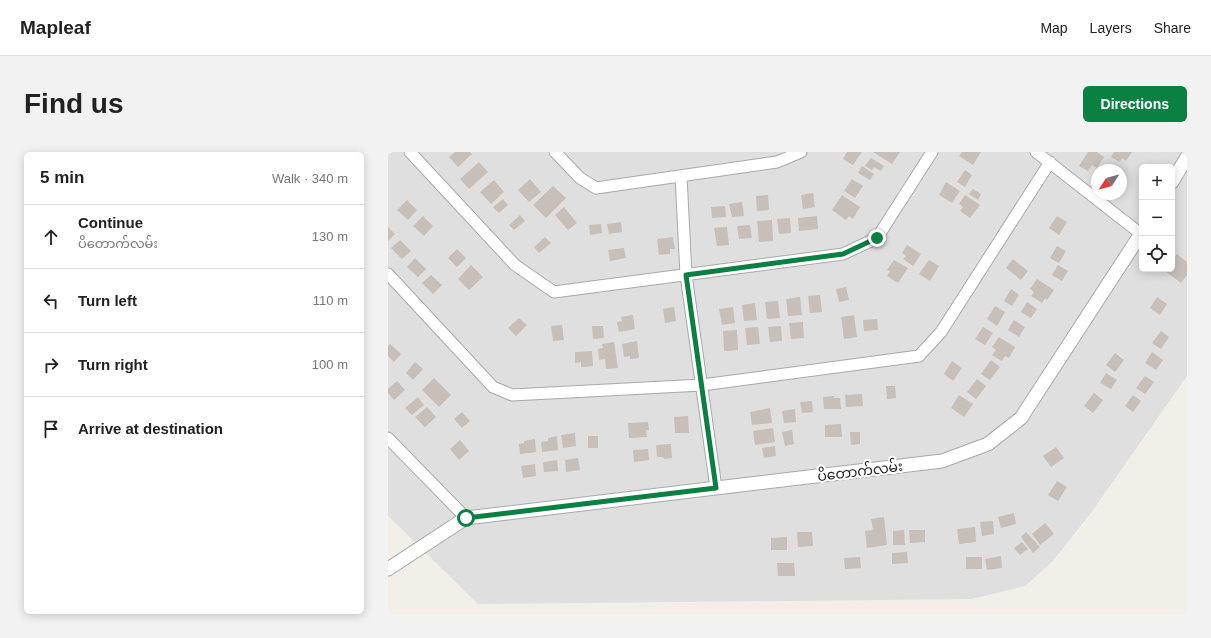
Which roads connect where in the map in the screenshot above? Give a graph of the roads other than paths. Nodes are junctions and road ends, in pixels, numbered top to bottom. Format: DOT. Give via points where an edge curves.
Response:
graph roads {
  1 [pos="410,152"];
  2 [pos="555,152"];
  3 [pos="801,152"];
  4 [pos="932,152"];
  5 [pos="1036,152"];
  6 [pos="1187,157"];
  7 [pos="1050,162"];
  8 [pos="681,176"];
  9 [pos="1175,177"];
  10 [pos="1139,231"];
  11 [pos="1139,236"];
  12 [pos="388,274"];
  13 [pos="686,275"];
  14 [pos="702,385"];
  15 [pos="388,438"];
  16 [pos="716,488"];
  17 [pos="466,518"];
  18 [pos="388,569"];
  1 -- 13 [label="street" via="515,265 554,292"];
  2 -- 8 [label="street" via="580,178 596,188"];
  3 -- 8 [label="street" via="777,162"];
  4 -- 13 [label="street" via="877,238 843,254"];
  5 -- 7 [label="street"];
  6 -- 9 [label="street"];
  7 -- 10 [label="street"];
  7 -- 14 [label="street" via="941,332 919,356"];
  8 -- 13 [label="street"];
  11 -- 16 [label="street, ပိတောက်လမ်း" via="1021,418 988,444 942,461"];
  12 -- 14 [label="street" via="492,387 512,396"];
  13 -- 14 [label="street"];
  14 -- 16 [label="street"];
  15 -- 17 [label="street"];
  16 -- 17 [label="street, ပိတောက်လမ်း"];
  17 -- 18 [label="street, ပိတောက်လမ်း"];
}
